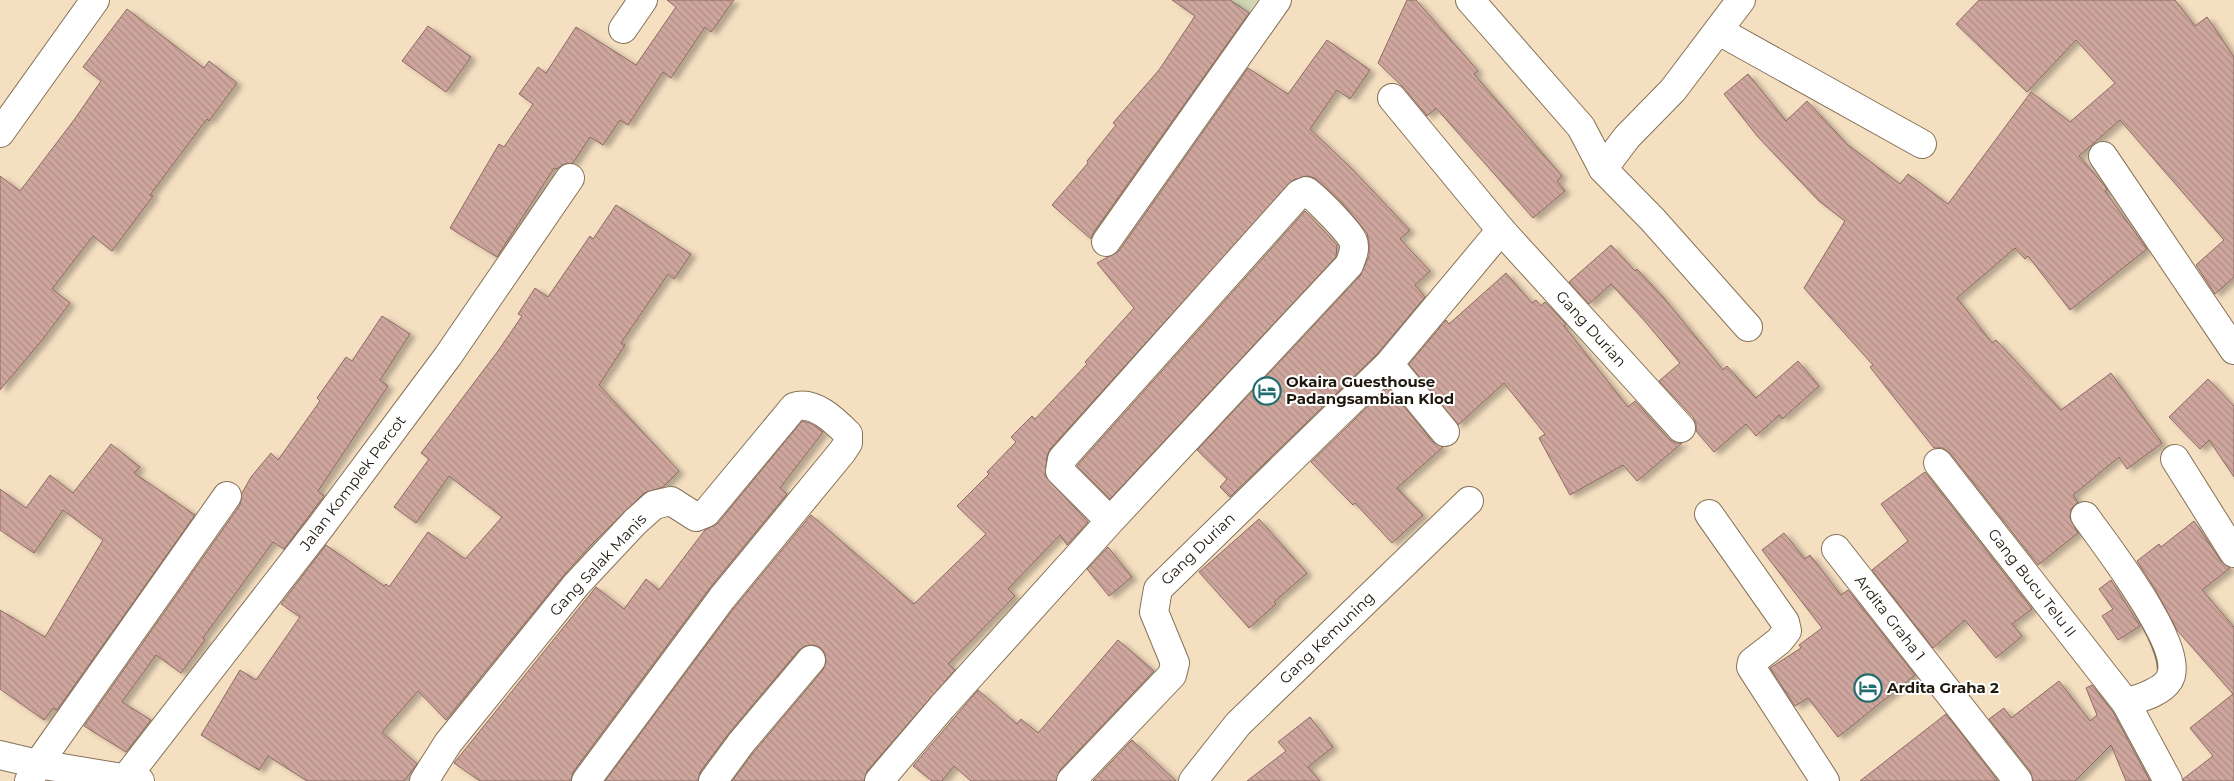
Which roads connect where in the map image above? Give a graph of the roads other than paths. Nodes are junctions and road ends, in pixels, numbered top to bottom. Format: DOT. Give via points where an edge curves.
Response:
graph roads {
  1 [pos="95,0"];
  2 [pos="643,0"];
  3 [pos="1277,0"];
  4 [pos="1470,0"];
  5 [pos="1741,0"];
  6 [pos="623,29"];
  7 [pos="1719,31"];
  8 [pos="1392,98"];
  9 [pos="0,133"];
  10 [pos="1922,144"];
  11 [pos="2103,156"];
  12 [pos="1603,169"];
  13 [pos="570,178"];
  14 [pos="1501,230"];
  15 [pos="1106,242"];
  16 [pos="1748,327"];
  17 [pos="2234,350"];
  18 [pos="1389,364"];
  19 [pos="1681,428"];
  20 [pos="1444,432"];
  21 [pos="2175,459"];
  22 [pos="1938,463"];
  23 [pos="227,496"];
  24 [pos="1469,501"];
  25 [pos="1709,514"];
  26 [pos="2086,516"];
  27 [pos="1110,521"];
  28 [pos="1836,549"];
  29 [pos="2234,553"];
  30 [pos="811,660"];
  31 [pos="2126,703"];
  32 [pos="0,755"];
  33 [pos="33,773"];
  34 [pos="133,780"];
  35 [pos="424,781"];
  36 [pos="586,781"];
  37 [pos="713,781"];
  38 [pos="879,781"];
  39 [pos="1071,781"];
  40 [pos="1193,781"];
  41 [pos="1825,781"];
  42 [pos="2018,781"];
  43 [pos="2168,781"];
  1 -- 9 [label="street"];
  2 -- 6 [label="street"];
  3 -- 15 [label="street"];
  4 -- 12 [label="street" via="1581,127"];
  5 -- 7 [label="street"];
  7 -- 10 [label="street"];
  7 -- 12 [label="street" via="1673,90 1627,137"];
  8 -- 14 [label="street, Gang Durian"];
  11 -- 17 [label="street"];
  12 -- 16 [label="street"];
  13 -- 34 [label="street, Jalan Komplek Percot" via="448,356"];
  14 -- 18 [label="street, Gang Durian"];
  14 -- 19 [label="street, Gang Durian"];
  18 -- 20 [label="street"];
  18 -- 39 [label="street, Gang Durian" via="1158,589 1154,612 1175,663 1172,675"];
  21 -- 29 [label="street"];
  22 -- 31 [label="street, Gang Bucu Telu II"];
  23 -- 33 [label="street"];
  24 -- 40 [label="street, Gang Kemuning" via="1238,724"];
  25 -- 41 [label="street" via="1785,622 1787,631 1752,662 1752,667"];
  26 -- 31 [label="street" via="2145,602 2168,647 2169,679 2157,691"];
  27 -- 27 [label="street" via="1349,265 1354,243 1306,191 1299,194 1062,459 1060,471"];
  27 -- 38 [label="street"];
  28 -- 42 [label="street, Ardita Graha 1"];
  30 -- 37 [label="street"];
  31 -- 43 [label="street, Gang Bucu Telu II"];
  32 -- 33 [label="street"];
  33 -- 34 [label="street"];
  35 -- 36 [label="street, Gang Salak Manis" via="453,737 576,585 635,522 654,505 671,501 696,517 706,513 794,407 807,405 817,410 848,434 848,442 722,598"];
}
